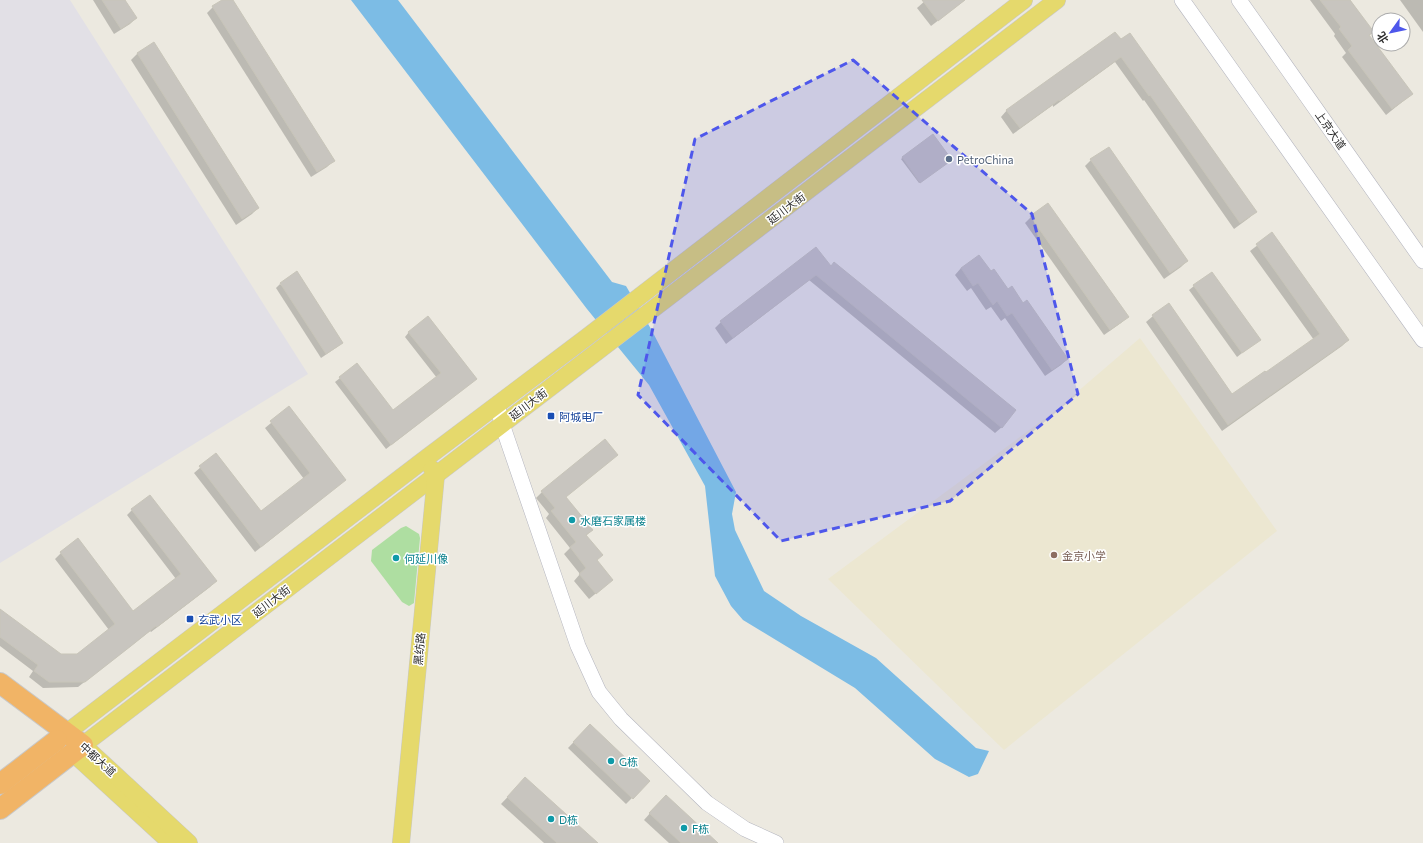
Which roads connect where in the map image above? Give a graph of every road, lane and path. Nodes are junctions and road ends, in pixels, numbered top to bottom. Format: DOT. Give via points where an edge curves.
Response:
graph roads {
  1 [pos="1024,0"];
  2 [pos="1057,0"];
  3 [pos="1182,0"];
  4 [pos="1239,0"];
  5 [pos="1423,261"];
  6 [pos="1423,340"];
  7 [pos="497,404"];
  8 [pos="502,424"];
  9 [pos="425,459"];
  10 [pos="436,475"];
  11 [pos="0,683"];
  12 [pos="0,697"];
  13 [pos="62,736"];
  14 [pos="78,749"];
  15 [pos="0,784"];
  16 [pos="0,809"];
  17 [pos="171,843"];
  18 [pos="190,843"];
  19 [pos="401,843"];
  20 [pos="776,843"];
  1 -- 7 [label="main road, 延川大街"];
  2 -- 8 [label="main road, 延川大街"];
  3 -- 6 [label="main road"];
  4 -- 5 [label="main road, 上京大道"];
  7 -- 8 [label="main road"];
  7 -- 9 [label="main road, 延川大街"];
  8 -- 10 [label="main road, 延川大街"];
  8 -- 20 [label="main road" via="578,646 598,692 621,719 707,803 745,829"];
  9 -- 10 [label="main road"];
  9 -- 13 [label="main road, 延川大街"];
  10 -- 14 [label="main road, 延川大街"];
  10 -- 19 [label="main road, 黑纺路"];
  11 -- 13 [label="highway, 中都大道"];
  12 -- 13 [label="highway, 中都大道"];
  13 -- 14 [label="highway, 中都大道"];
  13 -- 15 [label="highway, 延川大街"];
  14 -- 16 [label="highway, 延川大街"];
  14 -- 17 [label="main road, 中都大道"];
  14 -- 18 [label="main road, 中都大道"];
}
